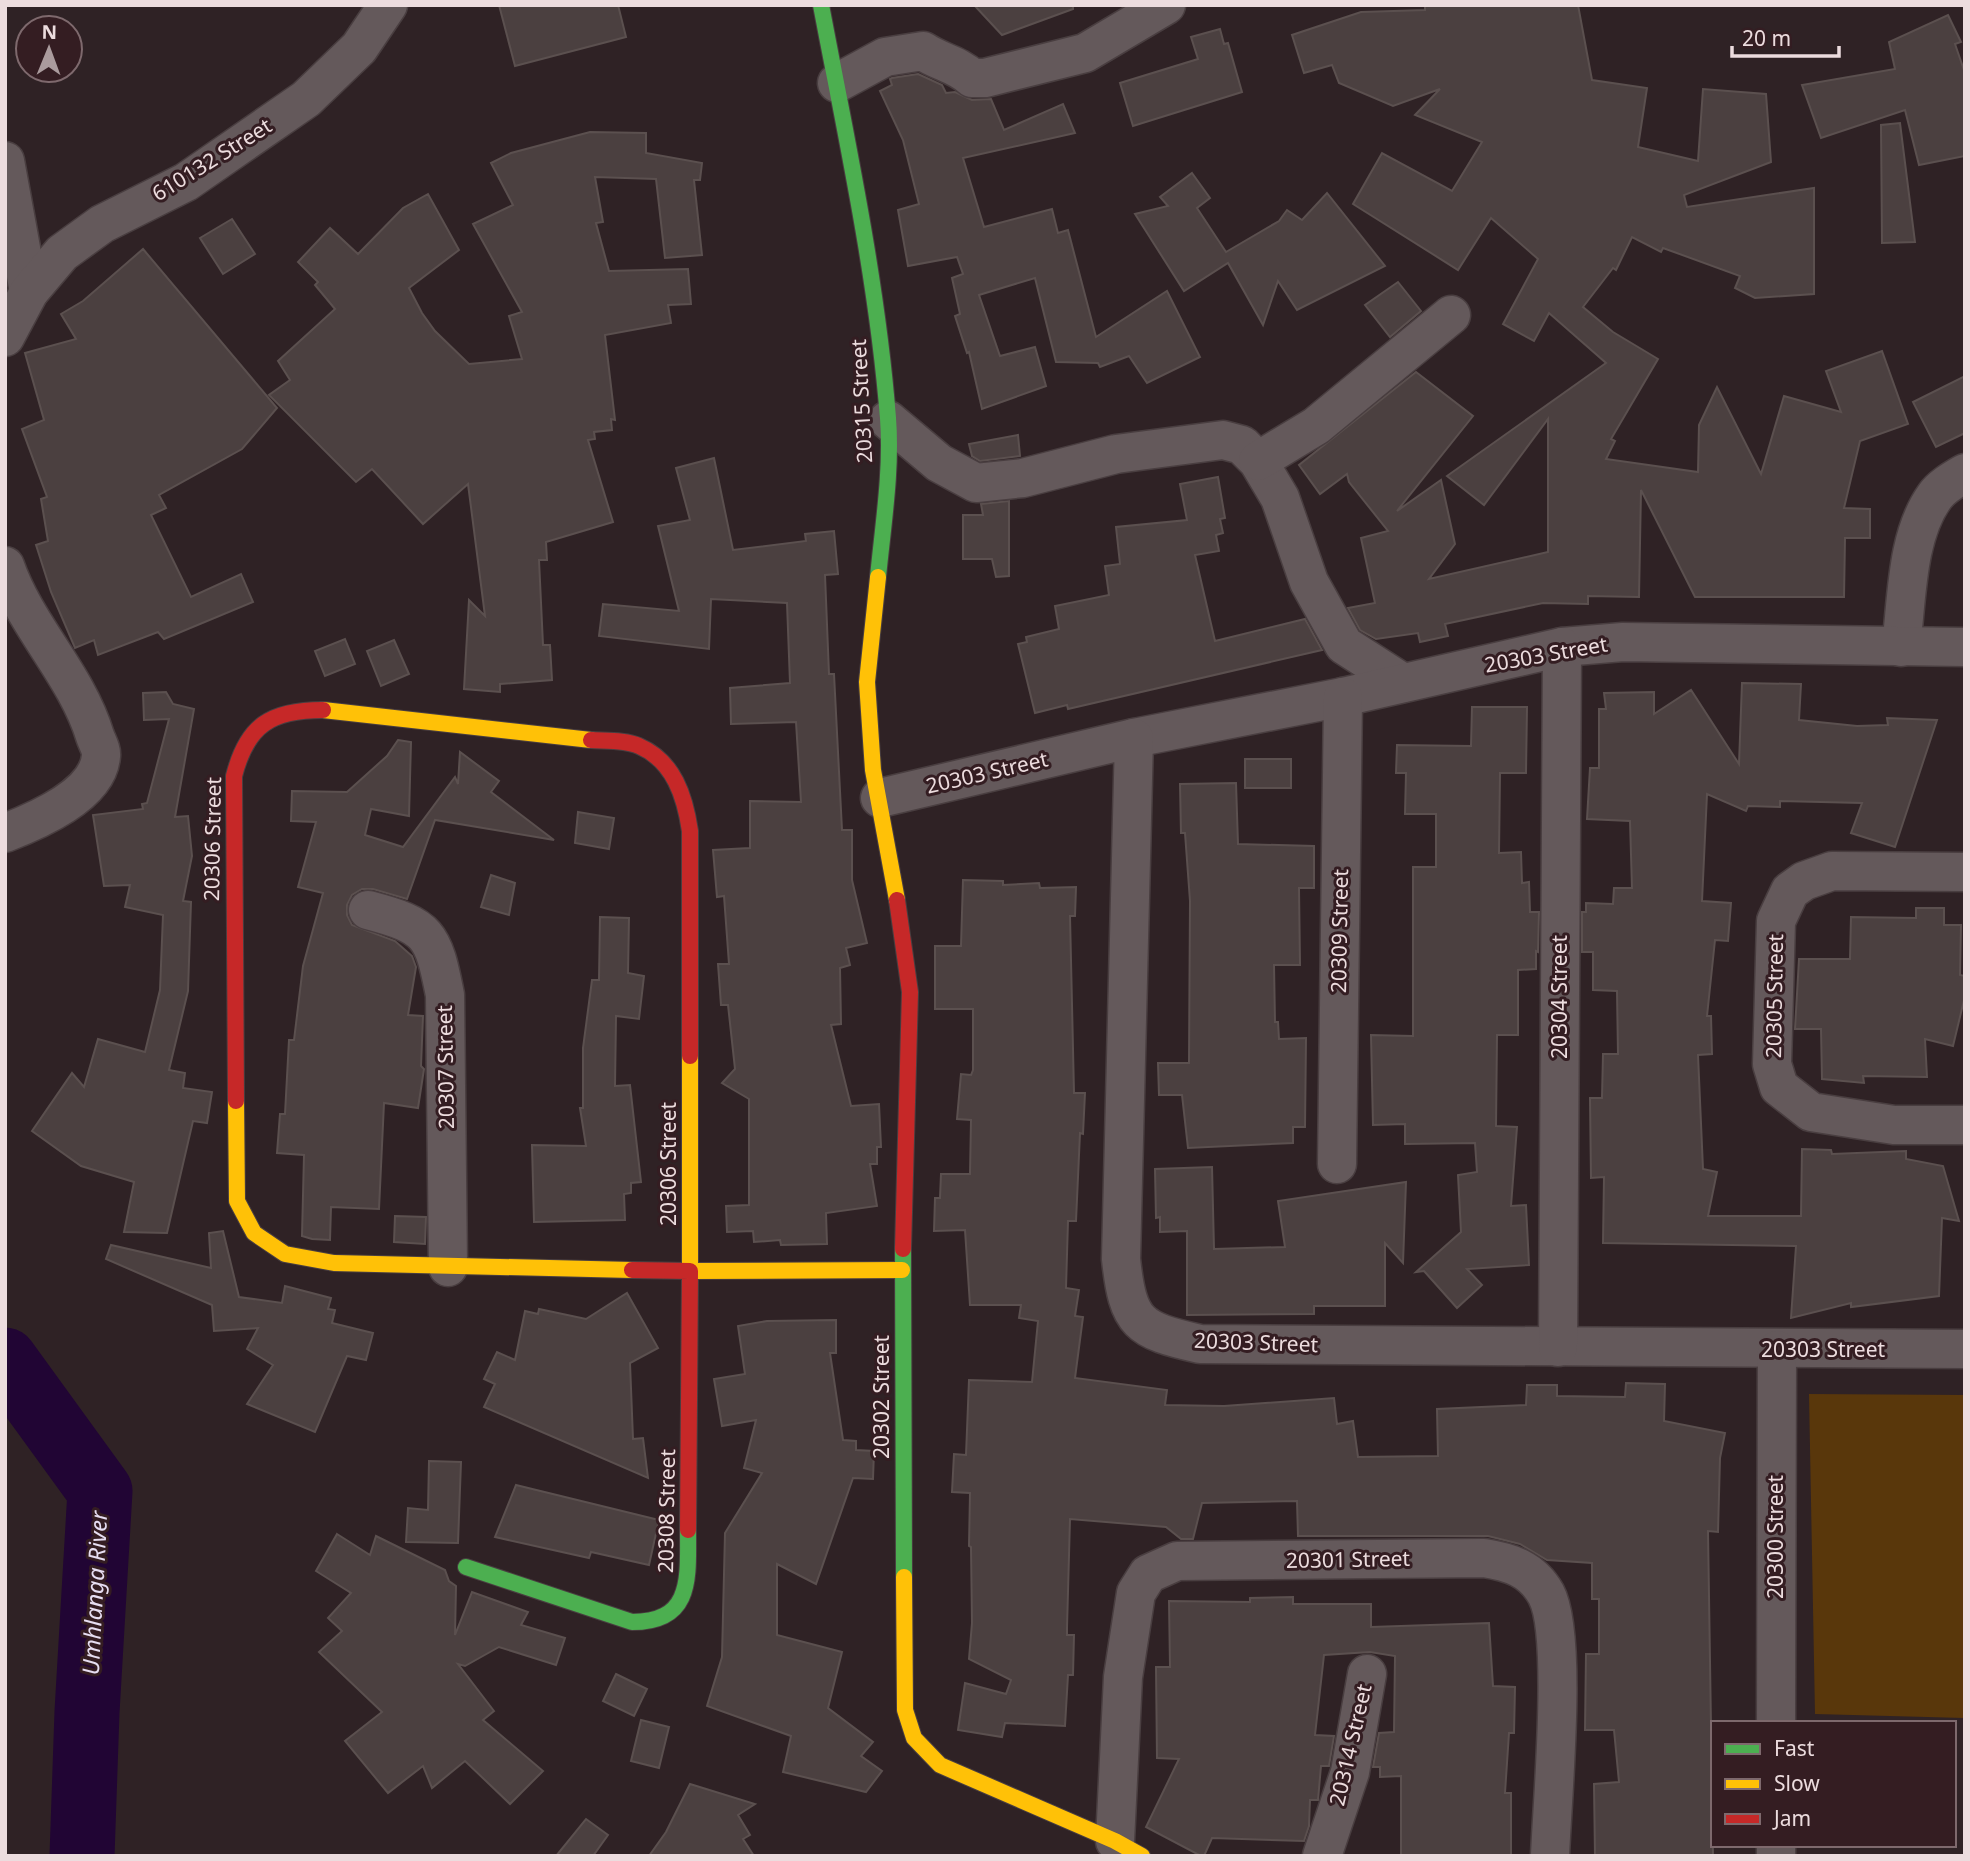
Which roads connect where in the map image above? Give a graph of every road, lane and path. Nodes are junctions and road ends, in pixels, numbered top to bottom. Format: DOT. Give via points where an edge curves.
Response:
graph roads {
  1 [pos="388,5"];
  2 [pos="821,5"];
  3 [pos="1167,5"];
  4 [pos="837,83"];
  5 [pos="5,160"];
  6 [pos="29,292"];
  7 [pos="1451,315"];
  8 [pos="5,337"];
  9 [pos="888,419"];
  10 [pos="1258,461"];
  11 [pos="1965,473"];
  12 [pos="5,566"];
  13 [pos="1562,647"];
  14 [pos="1901,647"];
  15 [pos="1965,647"];
  16 [pos="1402,683"];
  17 [pos="1343,697"];
  18 [pos="1134,738"];
  19 [pos="880,798"];
  20 [pos="5,833"];
  21 [pos="1965,872"];
  22 [pos="368,910"];
  23 [pos="1965,1125"];
  24 [pos="1337,1164"];
  25 [pos="448,1267"];
  26 [pos="902,1270"];
  27 [pos="690,1271"];
  28 [pos="1558,1347"];
  29 [pos="1965,1349"];
  30 [pos="1777,1350"];
  31 [pos="466,1567"];
  32 [pos="1367,1674"];
  33 [pos="1776,1721"];
  34 [pos="1129,1848"];
  35 [pos="1322,1856"];
  36 [pos="1550,1856"];
  1 -- 6 [label="street, 610132 Street" via="359,48 306,99 186,182 102,224 62,253"];
  2 -- 4 [label="street, 20315 Street"];
  3 -- 4 [label="street" via="1085,52 1023,69 972,78 923,51 885,57"];
  4 -- 9 [label="street, 20315 Street" via="866,244"];
  5 -- 6 [label="street"];
  6 -- 8 [label="street, 610132 Street"];
  7 -- 10 [label="street" via="1316,426"];
  9 -- 10 [label="street" via="939,463 976,483 1023,478 1116,454 1223,440 1242,445"];
  9 -- 19 [label="street, 20315 Street" via="886,494 867,682 873,769"];
  10 -- 16 [label="street" via="1280,498 1309,582 1344,645"];
  11 -- 14 [label="street" via="1937,493 1924,514 1913,553"];
  12 -- 20 [label="street" via="26,611 89,715 102,755 80,794 34,822"];
  13 -- 14 [label="street, 20303 Street" via="1623,642"];
  13 -- 16 [label="street, 20303 Street"];
  13 -- 28 [label="street, 20304 Street"];
  14 -- 15 [label="street, 20303 Street"];
  16 -- 17 [label="street, 20303 Street"];
  17 -- 18 [label="street, 20303 Street"];
  17 -- 24 [label="street, 20309 Street"];
  18 -- 19 [label="street, 20303 Street"];
  18 -- 28 [label="street, 20303 Street" via="1121,1259 1124,1289 1139,1320 1149,1331 1200,1344"];
  19 -- 26 [label="street, 20302 Street" via="910,992"];
  21 -- 23 [label="street, 20305 Street" via="1832,871 1790,891 1776,921 1772,1064 1779,1087 1811,1112 1894,1125"];
  22 -- 25 [label="street, 20307 Street" via="403,919 427,934 438,960 445,995"];
  25 -- 27 [label="street, 20306 Street"];
  25 -- 27 [label="street, 20306 Street" via="287,1255 261,1240 242,1219 237,1201 232,788 246,740 278,715 349,713 637,745 670,768 687,803 690,831"];
  26 -- 27 [label="street, 20306 Street"];
  26 -- 34 [label="street, 20302 Street" via="905,1710 914,1738 940,1765"];
  27 -- 31 [label="street, 20308 Street" via="688,1552 680,1605 668,1619 632,1622"];
  28 -- 30 [label="street, 20303 Street"];
  29 -- 30 [label="street, 20303 Street"];
  30 -- 33 [label="street, 20300 Street"];
  32 -- 35 [label="street, 20314 Street" via="1350,1772"];
  34 -- 36 [label="street, 20301 Street" via="1123,1677 1136,1593 1149,1574 1177,1561 1484,1558 1523,1569 1537,1581 1553,1609 1557,1649"];
}
